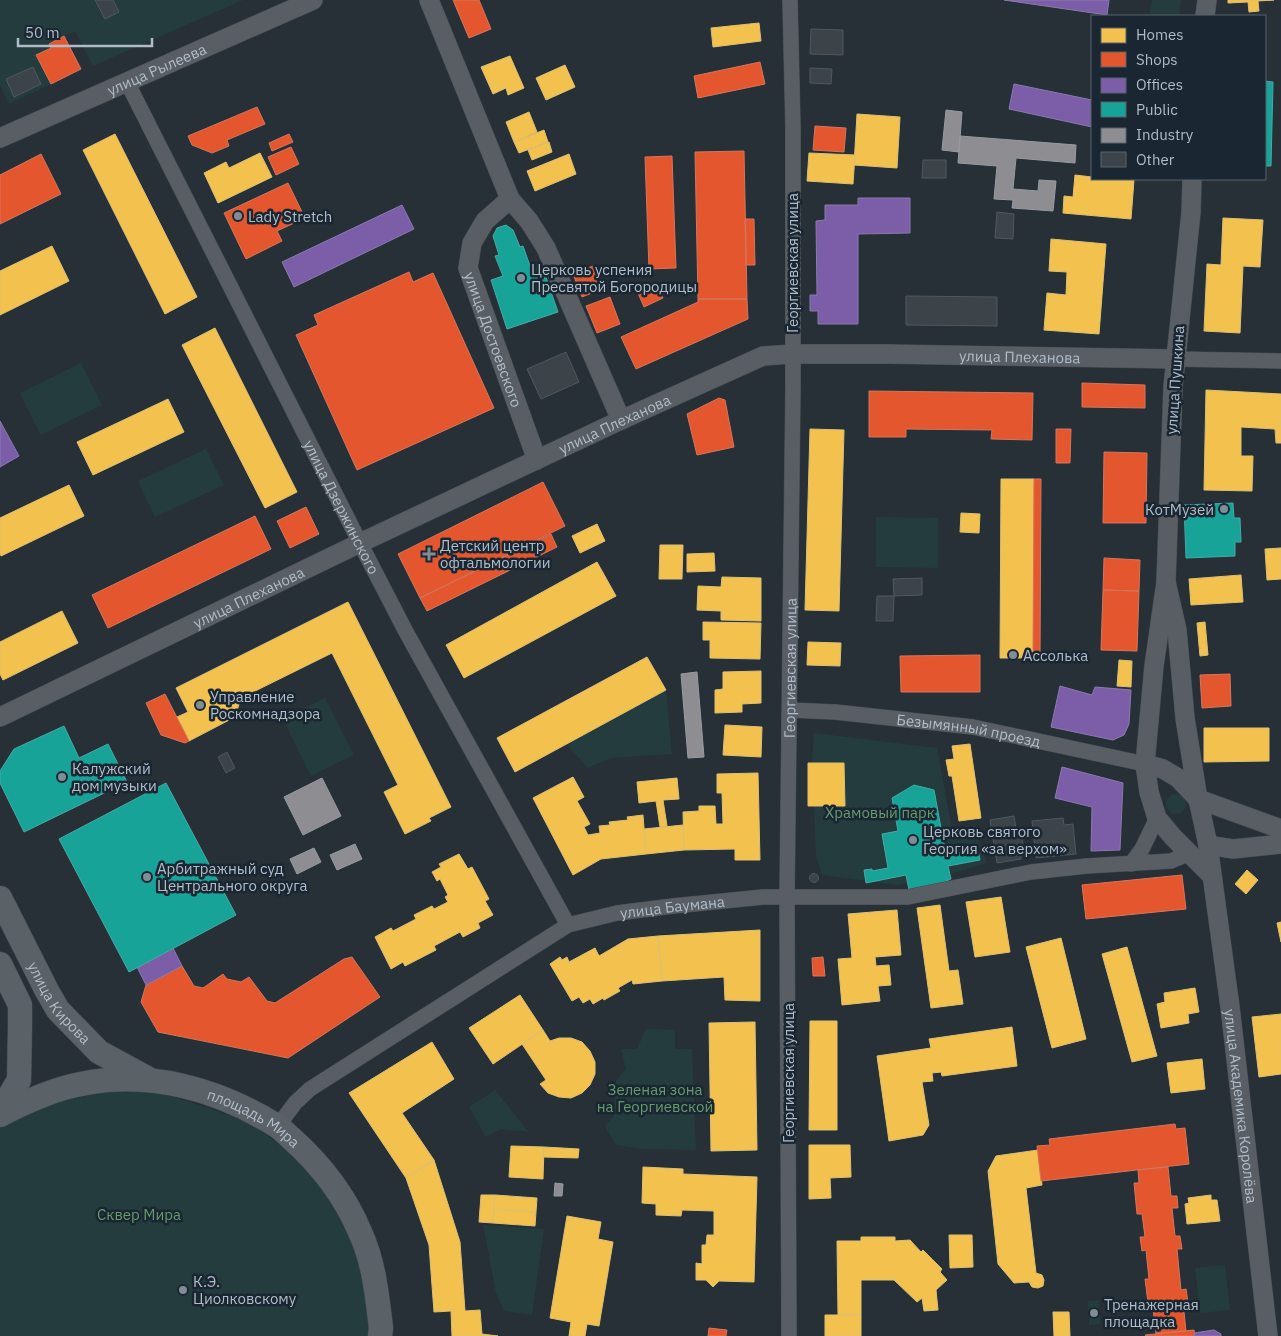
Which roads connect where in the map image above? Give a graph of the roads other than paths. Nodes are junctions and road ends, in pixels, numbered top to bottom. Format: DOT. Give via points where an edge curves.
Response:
graph roads {
  1 [pos="313,0"];
  2 [pos="429,0"];
  3 [pos="790,0"];
  4 [pos="1207,0"];
  5 [pos="1205,15"];
  6 [pos="127,82"];
  7 [pos="0,138"];
  8 [pos="1192,180"];
  9 [pos="510,200"];
  10 [pos="793,354"];
  11 [pos="1175,359"];
  12 [pos="1281,361"];
  13 [pos="621,420"];
  14 [pos="537,460"];
  15 [pos="360,543"];
  16 [pos="1166,582"];
  17 [pos="790,710"];
  18 [pos="0,717"];
  19 [pos="1145,764"];
  20 [pos="1178,778"];
  21 [pos="1149,792"];
  22 [pos="1198,799"];
  23 [pos="1157,818"];
  24 [pos="1281,829"];
  25 [pos="1281,844"];
  26 [pos="1208,845"];
  27 [pos="1190,853"];
  28 [pos="1131,864"];
  29 [pos="1212,876"];
  30 [pos="0,898"];
  31 [pos="786,898"];
  32 [pos="568,925"];
  33 [pos="0,964"];
  34 [pos="150,1080"];
  35 [pos="0,1114"];
  36 [pos="278,1126"];
  37 [pos="380,1336"];
  38 [pos="789,1336"];
  39 [pos="1268,1336"];
  1 -- 6 [label="street, улица Рылеева"];
  2 -- 9 [label="street"];
  3 -- 10 [label="street, Георгиевская улица"];
  4 -- 5 [label="street"];
  6 -- 7 [label="street, улица Рылеева"];
  6 -- 15 [label="street, улица Дзержинского"];
  8 -- 11 [label="street, улица Пушкина"];
  9 -- 13 [label="street" via="529,221 546,248"];
  9 -- 14 [label="street, улица Достоевского" via="485,221 472,243 468,268"];
  10 -- 11 [label="street, улица Плеханова"];
  10 -- 13 [label="street, улица Плеханова" via="762,356"];
  10 -- 17 [label="street, Георгиевская улица"];
  11 -- 12 [label="street, улица Плеханова"];
  11 -- 16 [label="street, улица Пушкина"];
  13 -- 14 [label="street, улица Плеханова"];
  14 -- 15 [label="street, улица Плеханова"];
  15 -- 18 [label="street, улица Плеханова"];
  15 -- 32 [label="street, улица Дзержинского"];
  16 -- 19 [label="street, улица Пушкина"];
  16 -- 22 [label="street, улица Пушкина" via="1177,630 1185,718"];
  17 -- 19 [label="street, Безымянный проезд" via="973,727"];
  17 -- 31 [label="street, Георгиевская улица"];
  19 -- 20 [label="street"];
  19 -- 21 [label="street, улица Пушкина"];
  20 -- 21 [label="street" via="1166,776"];
  20 -- 22 [label="street"];
  21 -- 23 [label="street, улица Пушкина"];
  22 -- 24 [label="street"];
  22 -- 26 [label="street, улица Пушкина"];
  23 -- 27 [label="street"];
  23 -- 28 [label="street"];
  25 -- 26 [label="street" via="1233,849"];
  26 -- 27 [label="street" via="1202,851"];
  26 -- 29 [label="street, улица Академика Королёва"];
  27 -- 28 [label="street, улица Баумана" via="1172,861"];
  27 -- 29 [label="street"];
  28 -- 31 [label="street, улица Баумана" via="1031,872 908,898"];
  29 -- 39 [label="street, улица Академика Королёва"];
  30 -- 34 [label="main road, улица Кирова" via="58,1010 99,1052"];
  31 -- 32 [label="street, улица Баумана" via="673,906 617,913"];
  31 -- 38 [label="street, Георгиевская улица"];
  32 -- 36 [label="street, улица Баумана" via="310,1089"];
  33 -- 35 [label="main road" via="20,1005 19,1080"];
  34 -- 35 [label="main road, площадь Мира" via="78,1084"];
  34 -- 36 [label="main road, площадь Мира" via="177,1083 224,1097"];
  36 -- 37 [label="main road, площадь Мира" via="306,1151 337,1189 361,1232 375,1279"];
}
